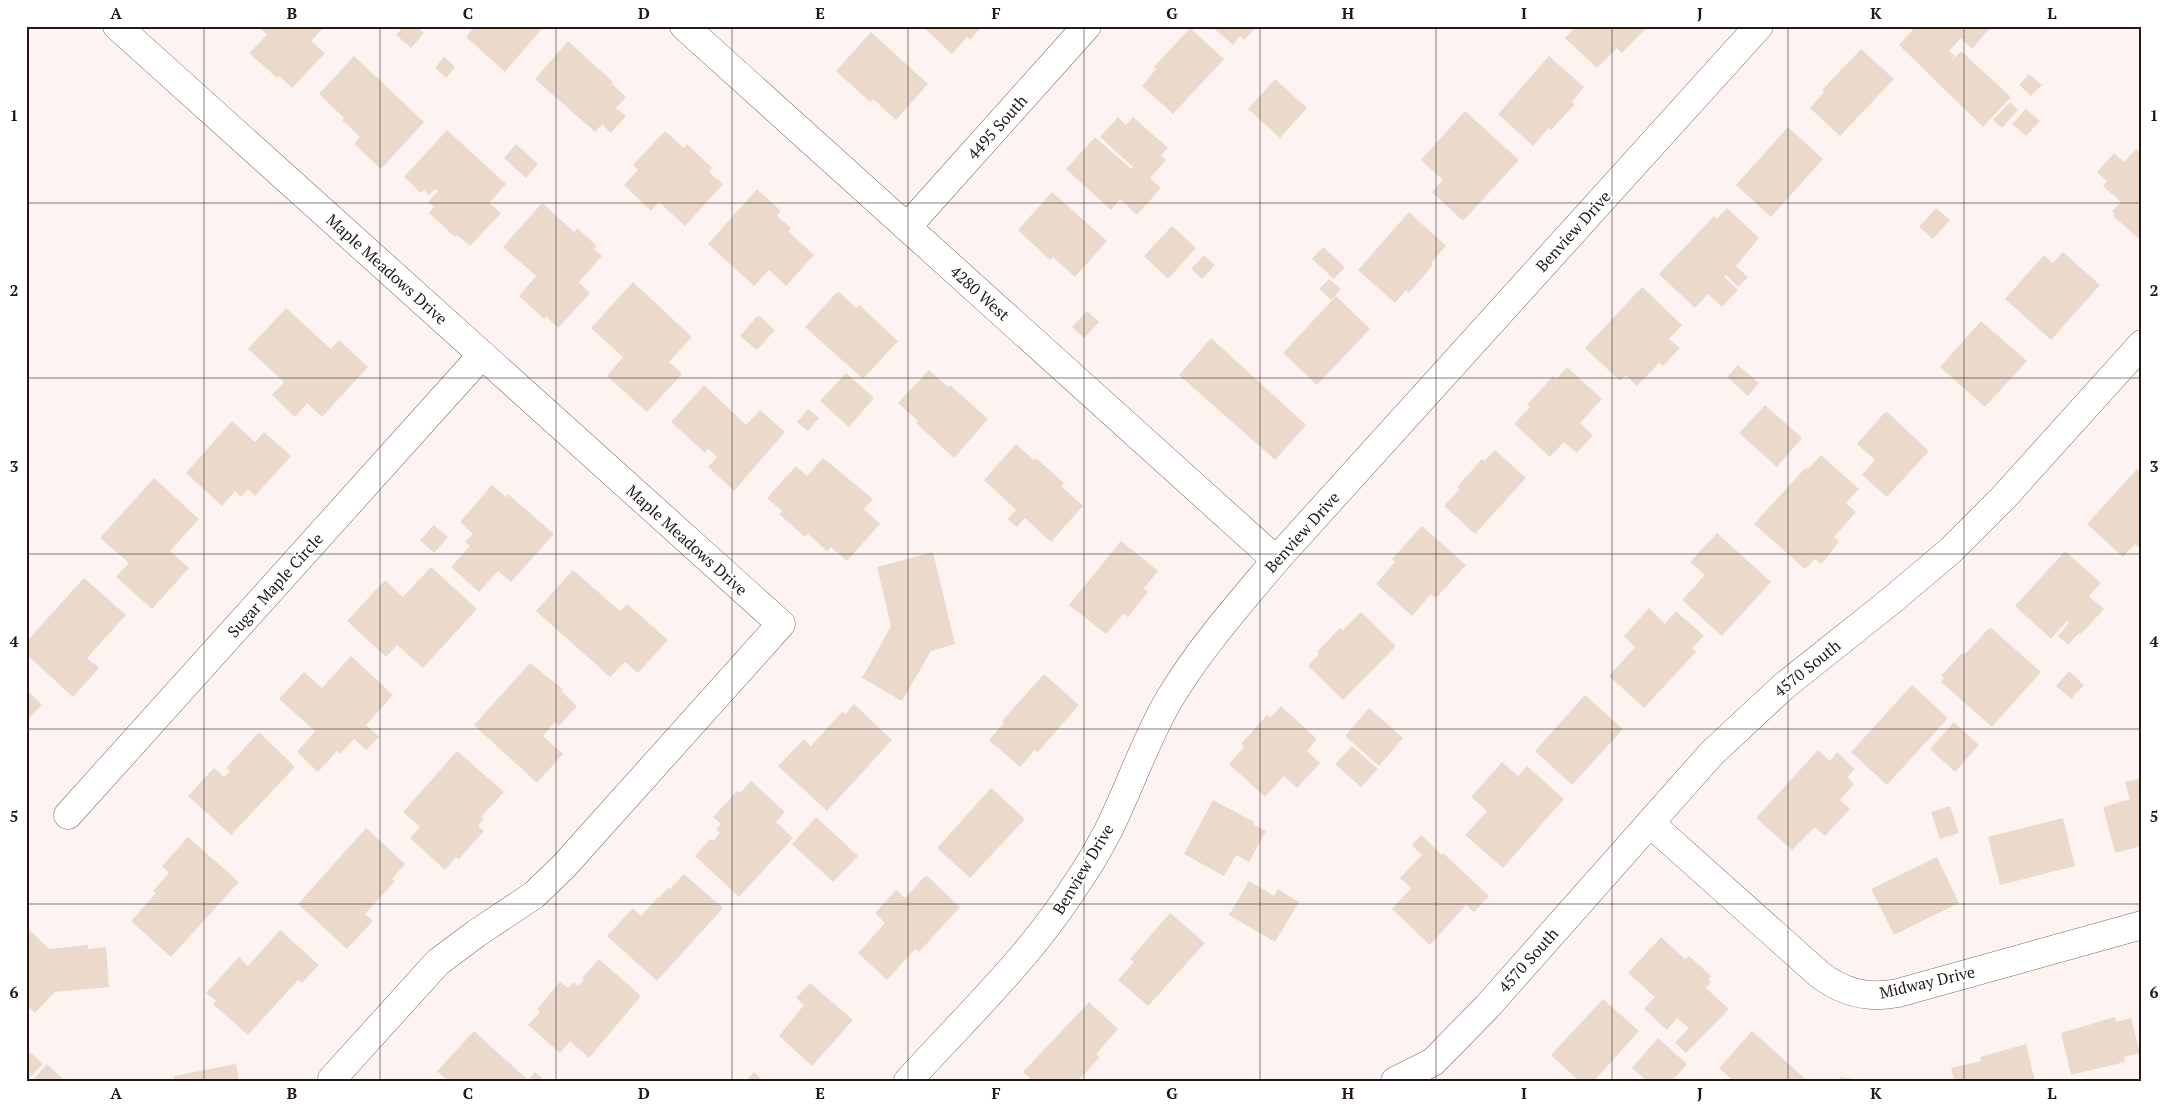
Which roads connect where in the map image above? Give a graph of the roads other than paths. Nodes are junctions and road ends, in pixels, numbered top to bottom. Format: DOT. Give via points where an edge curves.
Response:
graph roads {
  1 [pos="117,26"];
  2 [pos="684,26"];
  3 [pos="1087,26"];
  4 [pos="1759,26"];
  5 [pos="907,228"];
  6 [pos="2142,344"];
  7 [pos="482,355"];
  8 [pos="1276,560"];
  9 [pos="68,815"];
  10 [pos="1650,823"];
  11 [pos="2142,925"];
  12 [pos="333,1080"];
  13 [pos="908,1081"];
  14 [pos="1395,1081"];
  1 -- 7 [label="street, Maple Meadows Drive"];
  2 -- 5 [label="street, 4280 West"];
  3 -- 5 [label="street, 4495 South"];
  4 -- 8 [label="street, Benview Drive"];
  5 -- 8 [label="street, 4280 West"];
  6 -- 10 [label="street, 4570 South" via="1968,534 1760,707 1712,753"];
  7 -- 9 [label="street, Sugar Maple Circle"];
  7 -- 12 [label="street, Maple Meadows Drive" via="781,624 554,876 534,895 438,962"];
  8 -- 13 [label="street, Benview Drive" via="1194,661 1170,698 1108,831 1061,908 1029,949"];
  10 -- 11 [label="street, Midway Drive" via="1819,974 1841,989 1855,993 1883,996 1898,993"];
  10 -- 14 [label="street, 4570 South" via="1433,1062"];
}
